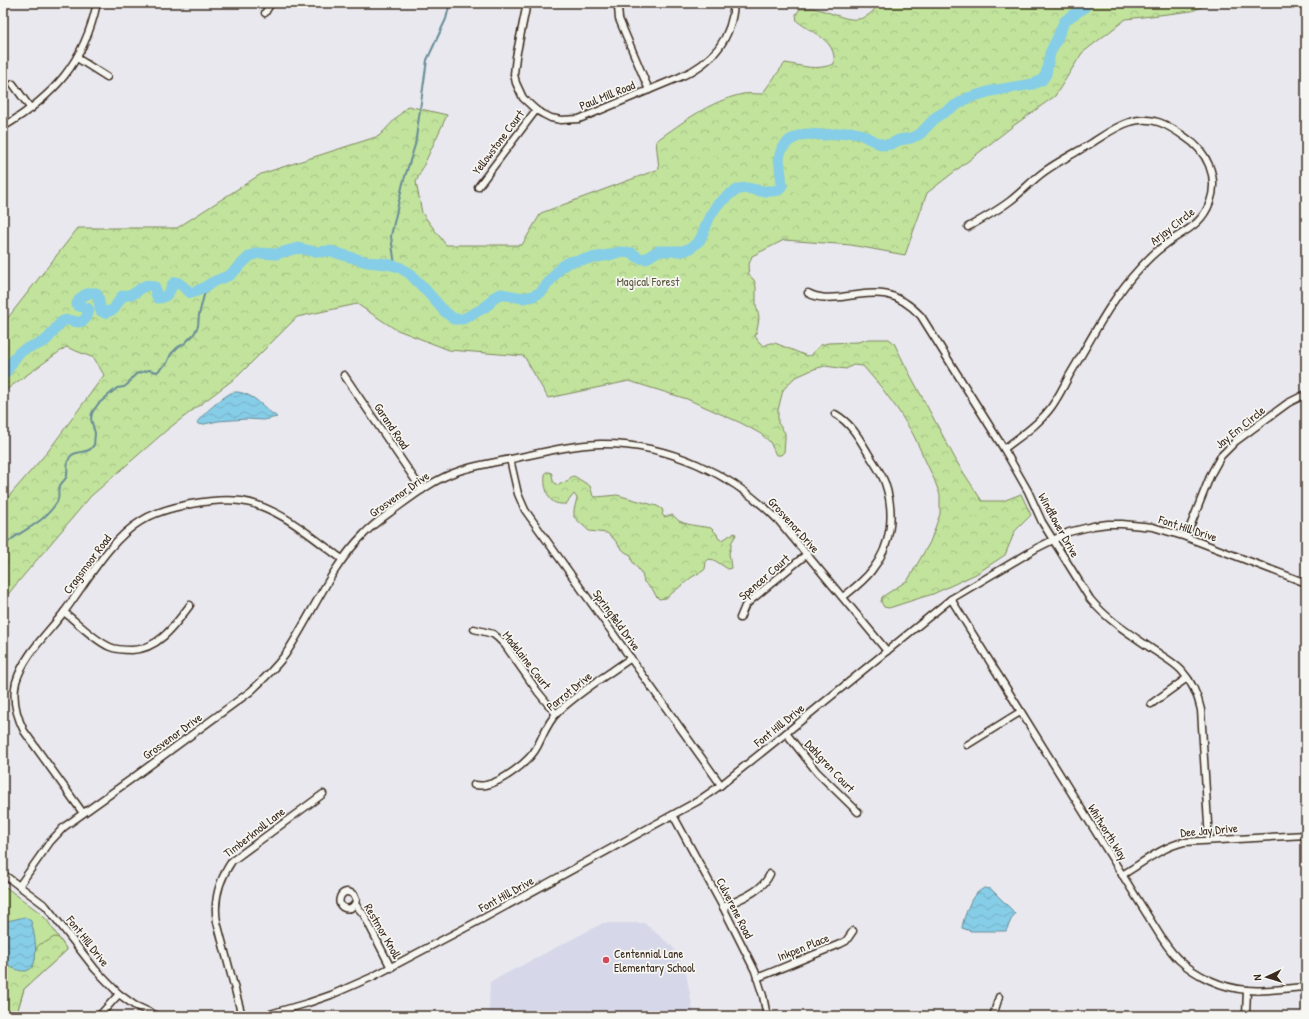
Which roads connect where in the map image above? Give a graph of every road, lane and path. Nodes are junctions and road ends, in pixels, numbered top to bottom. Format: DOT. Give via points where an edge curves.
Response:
graph roads {
  1 [pos="97,3"];
  2 [pos="271,3"];
  3 [pos="527,3"];
  4 [pos="620,3"];
  5 [pos="734,3"];
  6 [pos="266,13"];
  7 [pos="77,58"];
  8 [pos="107,77"];
  9 [pos="13,84"];
  10 [pos="649,90"];
  11 [pos="31,109"];
  12 [pos="536,110"];
  13 [pos="3,127"];
  14 [pos="478,187"];
  15 [pos="968,227"];
  16 [pos="808,293"];
  17 [pos="344,375"];
  18 [pos="1306,394"];
  19 [pos="835,414"];
  20 [pos="1004,448"];
  21 [pos="510,459"];
  22 [pos="422,490"];
  23 [pos="1186,537"];
  24 [pos="1053,539"];
  25 [pos="807,554"];
  26 [pos="342,559"];
  27 [pos="1306,583"];
  28 [pos="843,597"];
  29 [pos="951,599"];
  30 [pos="190,605"];
  31 [pos="64,612"];
  32 [pos="740,618"];
  33 [pos="474,629"];
  34 [pos="886,651"];
  35 [pos="631,658"];
  36 [pos="1188,678"];
  37 [pos="1151,704"];
  38 [pos="1020,712"];
  39 [pos="556,714"];
  40 [pos="786,734"];
  41 [pos="967,745"];
  42 [pos="474,784"];
  43 [pos="722,785"];
  44 [pos="323,794"];
  45 [pos="858,812"];
  46 [pos="83,813"];
  47 [pos="673,815"];
  48 [pos="1306,835"];
  49 [pos="1209,840"];
  50 [pos="3,874"];
  51 [pos="770,874"];
  52 [pos="1122,875"];
  53 [pos="19,886"];
  54 [pos="355,904"];
  55 [pos="723,908"];
  56 [pos="854,932"];
  57 [pos="391,968"];
  58 [pos="757,978"];
  59 [pos="1306,988"];
  60 [pos="1247,990"];
  61 [pos="118,994"];
  62 [pos="999,997"];
  63 [pos="99,1016"];
  64 [pos="158,1016"];
  65 [pos="242,1016"];
  66 [pos="263,1016"];
  67 [pos="767,1016"];
  68 [pos="993,1016"];
  69 [pos="1246,1016"];
  1 -- 7 [label="street" via="89,32"];
  2 -- 6 [label="street"];
  3 -- 12 [label="street, Paul Mill Road" via="514,74 523,98"];
  4 -- 10 [label="street" via="619,20"];
  5 -- 10 [label="street, Paul Mill Road" via="730,26 711,57 692,72"];
  7 -- 8 [label="street"];
  7 -- 11 [label="street" via="53,90"];
  9 -- 11 [label="street"];
  10 -- 12 [label="street, Paul Mill Road" via="580,119 551,118"];
  11 -- 13 [label="street"];
  12 -- 14 [label="street, Yellowstone Court"];
  15 -- 20 [label="street, Arjay Circle" via="1004,206 1047,170 1132,121 1164,123 1200,150 1212,172 1212,197 1207,212 1195,225 1154,254 1126,283 1049,410 1034,427"];
  16 -- 20 [label="street, Windflower Drive" via="831,298 875,293 896,297 906,302 921,316"];
  17 -- 22 [label="street, Garand Road"];
  18 -- 23 [label="street, Jay Em Circle" via="1282,407 1236,441 1221,456 1211,474"];
  19 -- 28 [label="street" via="842,417 853,429 878,469 885,482 891,510 891,524 884,552 864,580"];
  20 -- 24 [label="street, Windflower Drive"];
  21 -- 22 [label="street, Grosvenor Drive" via="458,471"];
  21 -- 25 [label="street, Grosvenor Drive" via="600,444 647,448 671,454 713,471 750,494 767,508"];
  21 -- 35 [label="street, Springfield Drive" via="518,494 525,510"];
  22 -- 26 [label="street, Grosvenor Drive" via="377,522"];
  23 -- 24 [label="street, Font Hill Drive" via="1153,527 1122,524 1093,526"];
  23 -- 27 [label="street, Font Hill Drive"];
  24 -- 29 [label="street, Font Hill Drive"];
  24 -- 36 [label="street, Windflower Drive" via="1099,610 1181,670"];
  25 -- 28 [label="street, Grosvenor Drive"];
  25 -- 32 [label="street, Spencer Court" via="750,601"];
  26 -- 31 [label="street, Cragsmoor Road" via="285,518 254,504 224,501 184,506 152,515 125,533"];
  26 -- 46 [label="street, Grosvenor Drive" via="275,668 251,691"];
  28 -- 34 [label="street, Grosvenor Drive"];
  29 -- 34 [label="street, Font Hill Drive"];
  29 -- 38 [label="street, Whitworth Way"];
  30 -- 31 [label="street" via="159,641 137,650 111,648"];
  31 -- 46 [label="street, Cragsmoor Road" via="20,670 14,695 15,707 24,731"];
  33 -- 39 [label="street, Madelaine Court" via="493,634 502,642"];
  34 -- 40 [label="street, Font Hill Drive"];
  35 -- 39 [label="street, Parrot Drive"];
  35 -- 43 [label="street, Springfield Drive"];
  36 -- 37 [label="street"];
  36 -- 49 [label="street, Windflower Drive" via="1201,710"];
  38 -- 41 [label="street"];
  38 -- 52 [label="street, Whitworth Way"];
  39 -- 42 [label="street, Parrot Drive" via="527,761 495,782 488,785"];
  40 -- 43 [label="street, Font Hill Drive"];
  40 -- 45 [label="street, Dahlgren Court" via="817,772"];
  43 -- 47 [label="street, Font Hill Drive"];
  44 -- 65 [label="street, Timberknoll Lane" via="232,861 218,888 215,900 217,922"];
  46 -- 53 [label="street, Grosvenor Drive" via="64,827 50,842"];
  47 -- 55 [label="street, Culverene Road"];
  47 -- 57 [label="street, Font Hill Drive"];
  48 -- 49 [label="street, Dee Jay Drive"];
  49 -- 52 [label="street, Dee Jay Drive" via="1175,844"];
  50 -- 53 [label="street, Font Hill Drive"];
  51 -- 55 [label="street" via="763,885"];
  52 -- 60 [label="street, Whitworth Way" via="1177,958 1202,977 1231,988"];
  53 -- 61 [label="street, Font Hill Drive" via="46,906"];
  54 -- 57 [label="street, Restmor Knoll" via="364,914"];
  55 -- 58 [label="street, Culverene Road"];
  56 -- 58 [label="street, Inkpen Place" via="840,944"];
  57 -- 66 [label="street, Font Hill Drive" via="331,995"];
  58 -- 67 [label="street, Culverene Road"];
  59 -- 60 [label="street, Whitworth Way"];
  60 -- 69 [label="street"];
  61 -- 63 [label="street"];
  61 -- 64 [label="street, Font Hill Drive"];
  62 -- 68 [label="street"];
}
